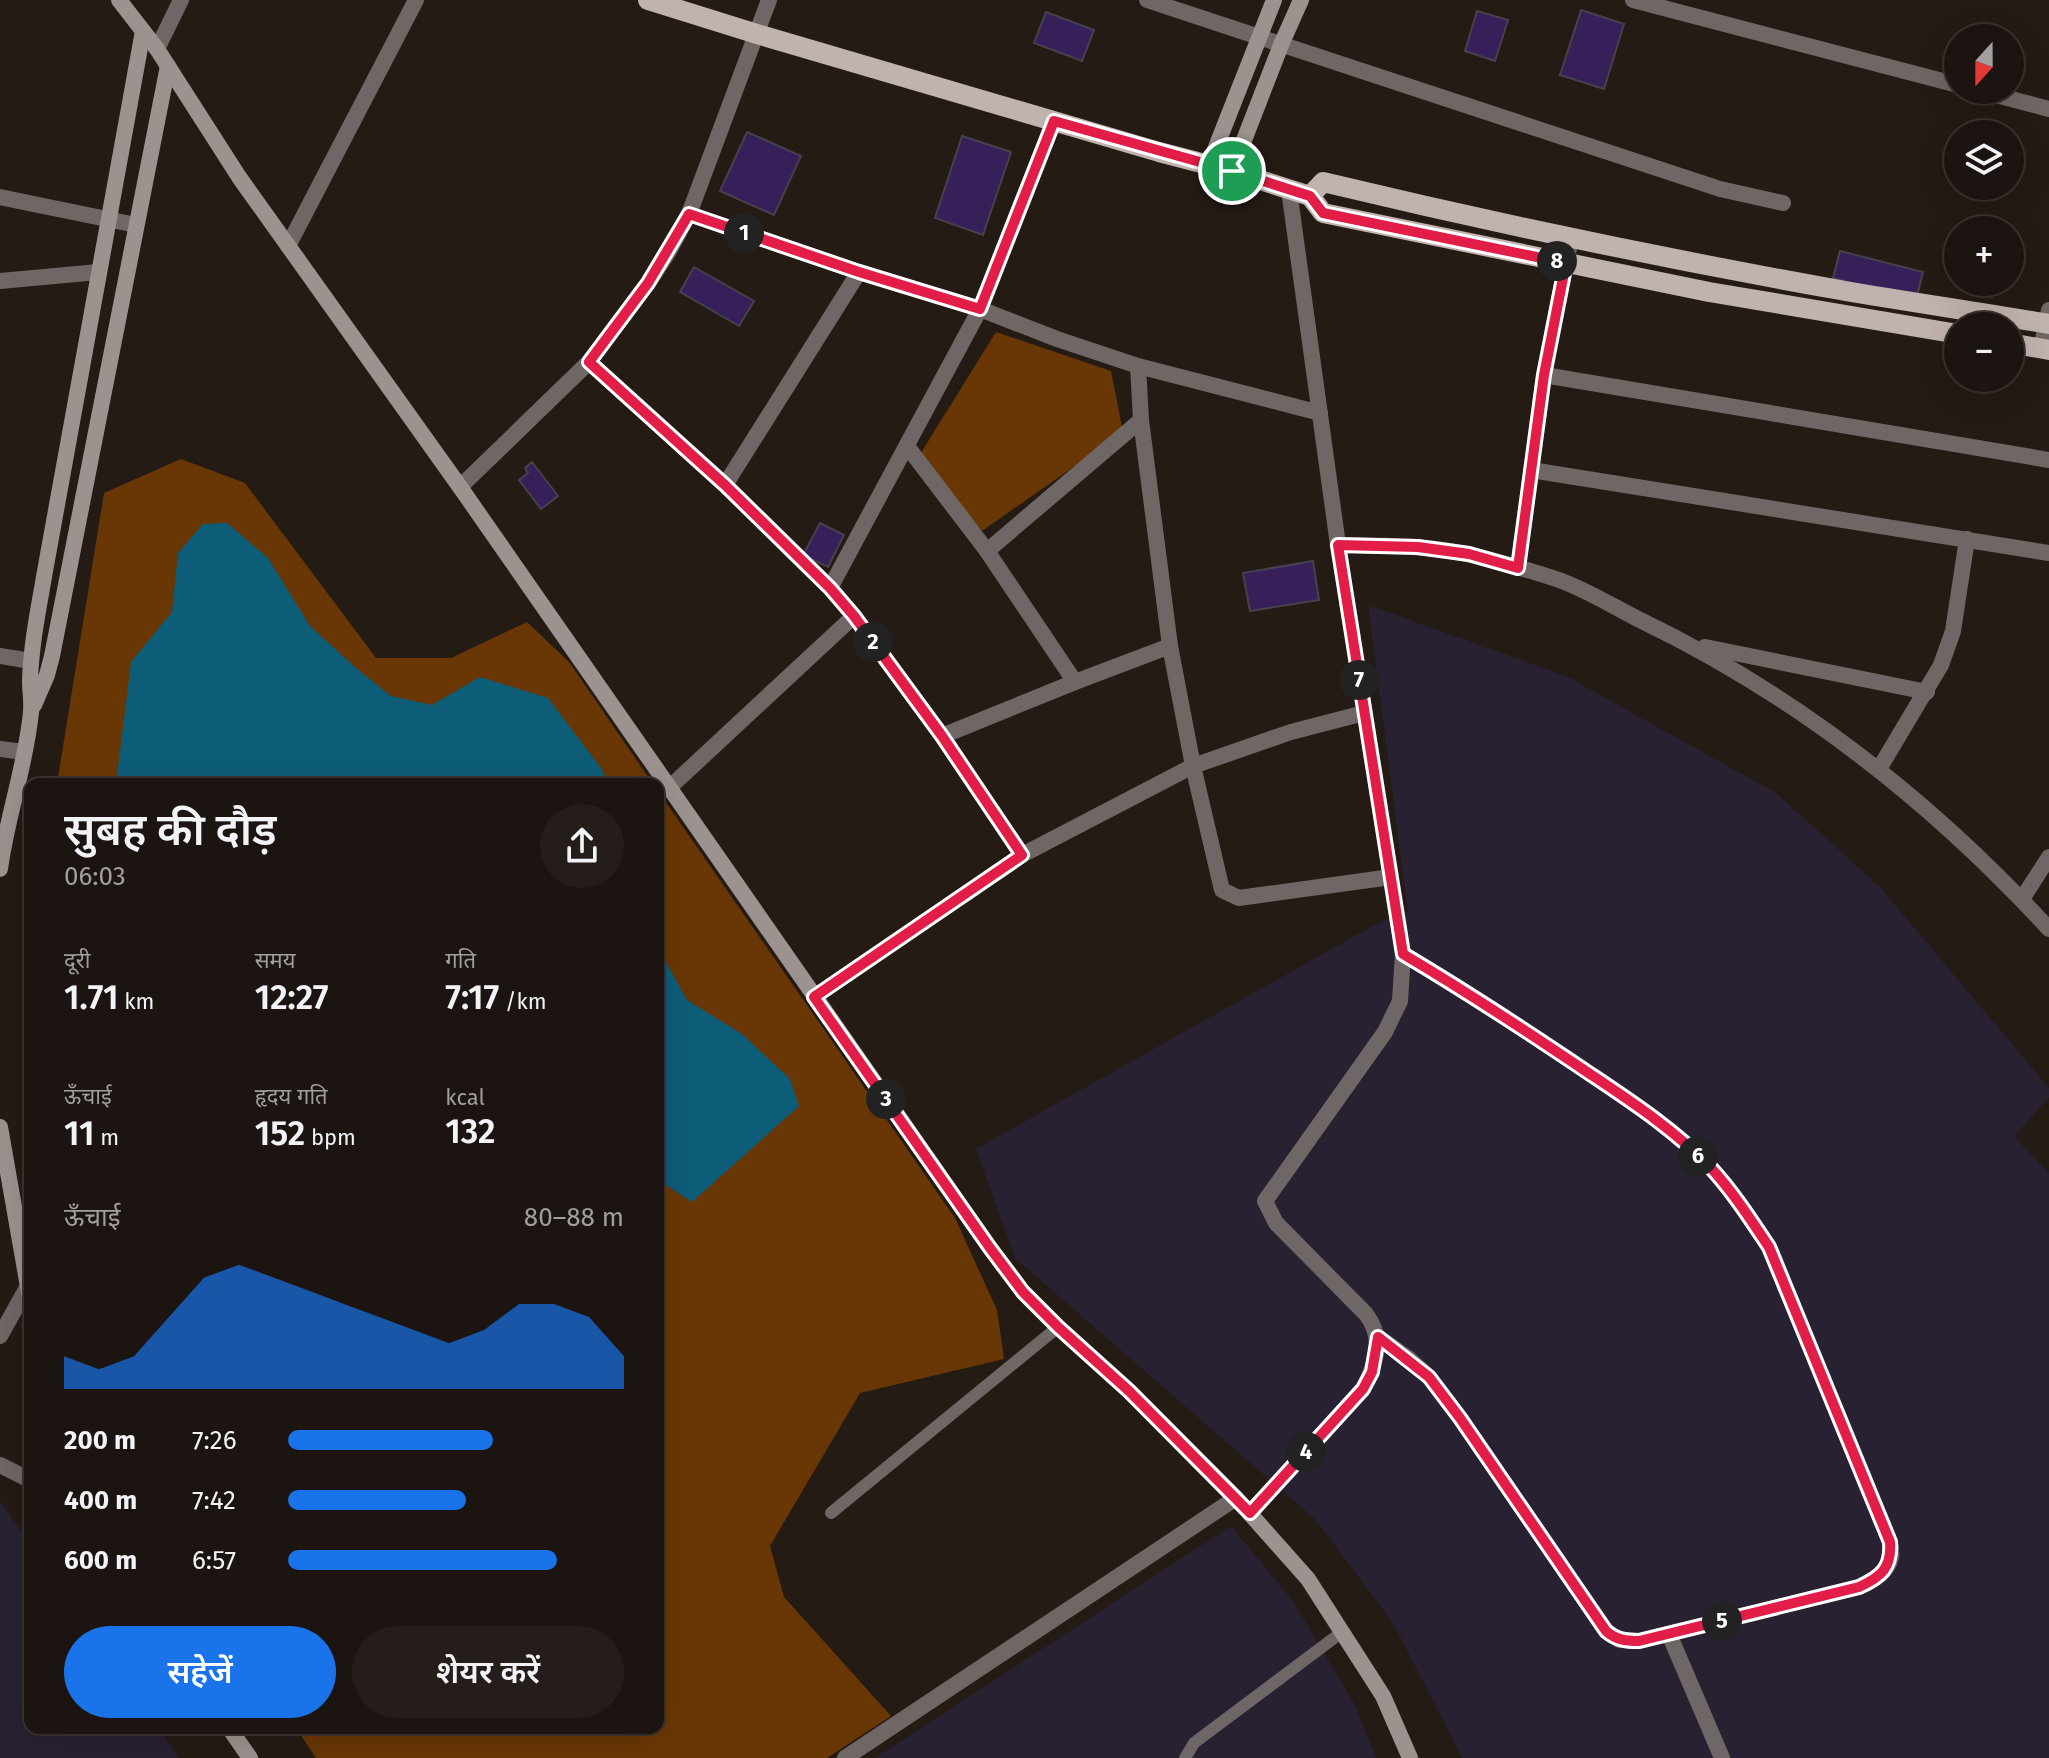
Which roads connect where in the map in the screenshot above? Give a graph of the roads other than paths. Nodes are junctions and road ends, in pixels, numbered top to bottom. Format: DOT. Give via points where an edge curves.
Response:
graph roads {
  1 [pos="119,0"];
  2 [pos="181,0"];
  3 [pos="416,0"];
  4 [pos="648,0"];
  5 [pos="769,0"];
  6 [pos="1147,0"];
  7 [pos="1274,0"];
  8 [pos="1301,0"];
  9 [pos="1633,0"];
  10 [pos="143,31"];
  11 [pos="757,34"];
  12 [pos="1260,38"];
  13 [pos="1281,45"];
  14 [pos="157,49"];
  15 [pos="168,66"];
  16 [pos="1944,81"];
  17 [pos="2024,102"];
  18 [pos="2049,109"];
  19 [pos="1054,121"];
  20 [pos="1209,165"];
  21 [pos="1232,171"];
  22 [pos="1289,190"];
  23 [pos="1310,196"];
  24 [pos="0,197"];
  25 [pos="1783,203"];
  26 [pos="689,214"];
  27 [pos="109,220"];
  28 [pos="136,225"];
  29 [pos="1571,238"];
  30 [pos="288,246"];
  31 [pos="1566,263"];
  32 [pos="98,272"];
  33 [pos="859,272"];
  34 [pos="0,281"];
  35 [pos="980,309"];
  36 [pos="1959,309"];
  37 [pos="1959,312"];
  38 [pos="2048,319"];
  39 [pos="1944,332"];
  40 [pos="2024,345"];
  41 [pos="2045,349"];
  42 [pos="589,362"];
  43 [pos="1138,366"];
  44 [pos="1544,375"];
  45 [pos="1320,413"];
  46 [pos="1141,420"];
  47 [pos="907,446"];
  48 [pos="2049,460"];
  49 [pos="1531,470"];
  50 [pos="725,485"];
  51 [pos="460,487"];
  52 [pos="1967,539"];
  53 [pos="1338,545"];
  54 [pos="987,551"];
  55 [pos="2049,553"];
  56 [pos="1518,568"];
  57 [pos="830,588"];
  58 [pos="854,616"];
  59 [pos="1690,644"];
  60 [pos="1170,646"];
  61 [pos="0,656"];
  62 [pos="31,661"];
  63 [pos="1075,682"];
  64 [pos="1927,692"];
  65 [pos="31,710"];
  66 [pos="1364,713"];
  67 [pos="942,736"];
  68 [pos="0,749"];
  69 [pos="24,752"];
  70 [pos="1193,766"];
  71 [pos="1879,769"];
  72 [pos="662,778"];
  73 [pos="664,781"];
  74 [pos="669,788"];
  75 [pos="2,837"];
  76 [pos="1022,855"];
  77 [pos="2049,857"];
  78 [pos="0,869"];
  79 [pos="1391,877"];
  80 [pos="2022,899"];
  81 [pos="2049,929"];
  82 [pos="1403,954"];
  83 [pos="814,997"];
  84 [pos="0,1127"];
  85 [pos="24,1264"];
  86 [pos="24,1300"];
  87 [pos="1058,1327"];
  88 [pos="0,1336"];
  89 [pos="1378,1337"];
  90 [pos="0,1465"];
  91 [pos="24,1477"];
  92 [pos="1236,1498"];
  93 [pos="831,1513"];
  94 [pos="1250,1513"];
  95 [pos="1342,1632"];
  96 [pos="1669,1634"];
  97 [pos="233,1734"];
  98 [pos="1403,1755"];
  99 [pos="250,1758"];
  100 [pos="845,1758"];
  101 [pos="1185,1758"];
  102 [pos="1722,1758"];
  1 -- 10 [label="street"];
  2 -- 14 [label="street"];
  3 -- 30 [label="street"];
  4 -- 11 [label="main road"];
  5 -- 11 [label="street"];
  6 -- 12 [label="street"];
  7 -- 12 [label="street"];
  8 -- 13 [label="street"];
  9 -- 16 [label="street"];
  10 -- 14 [label="street"];
  10 -- 27 [label="street"];
  11 -- 19 [label="main road"];
  11 -- 26 [label="street"];
  12 -- 13 [label="street"];
  12 -- 20 [label="street"];
  13 -- 21 [label="street"];
  13 -- 25 [label="street" via="1720,189"];
  14 -- 15 [label="street"];
  15 -- 28 [label="street"];
  15 -- 30 [label="street"];
  17 -- 18 [label="street"];
  19 -- 20 [label="main road"];
  19 -- 35 [label="street"];
  20 -- 21 [label="main road"];
  21 -- 22 [label="main road"];
  22 -- 23 [label="main road"];
  22 -- 45 [label="street"];
  23 -- 29 [label="main road" via="1323,182"];
  23 -- 31 [label="main road" via="1323,213"];
  24 -- 27 [label="street"];
  26 -- 33 [label="street"];
  26 -- 42 [label="street" via="648,283"];
  27 -- 28 [label="street"];
  27 -- 32 [label="street"];
  28 -- 65 [label="street" via="52,656"];
  29 -- 31 [label="street"];
  29 -- 36 [label="main road"];
  30 -- 51 [label="street"];
  31 -- 39 [label="main road"];
  31 -- 44 [label="street"];
  32 -- 34 [label="street"];
  32 -- 62 [label="street"];
  33 -- 35 [label="street"];
  33 -- 50 [label="street"];
  35 -- 43 [label="street"];
  35 -- 47 [label="street"];
  36 -- 37 [label="main road"];
  36 -- 38 [label="main road"];
  38 -- 41 [label="street"];
  40 -- 41 [label="main road"];
  42 -- 50 [label="street"];
  42 -- 51 [label="street"];
  43 -- 45 [label="street"];
  43 -- 46 [label="street"];
  44 -- 48 [label="street"];
  44 -- 49 [label="street"];
  45 -- 53 [label="street"];
  46 -- 54 [label="street"];
  46 -- 60 [label="street"];
  47 -- 54 [label="street"];
  47 -- 57 [label="street"];
  49 -- 52 [label="street"];
  49 -- 56 [label="street"];
  50 -- 57 [label="street"];
  51 -- 72 [label="street"];
  52 -- 55 [label="street"];
  52 -- 64 [label="street" via="1953,631"];
  53 -- 56 [label="street" via="1418,547"];
  53 -- 66 [label="street"];
  54 -- 63 [label="street"];
  56 -- 59 [label="street" via="1561,581"];
  57 -- 58 [label="street"];
  58 -- 67 [label="street"];
  58 -- 74 [label="street"];
  59 -- 64 [label="street"];
  59 -- 71 [label="street"];
  60 -- 63 [label="street"];
  60 -- 70 [label="street"];
  61 -- 62 [label="street"];
  62 -- 65 [label="street"];
  63 -- 67 [label="street"];
  64 -- 71 [label="street"];
  65 -- 69 [label="street"];
  66 -- 70 [label="street"];
  66 -- 79 [label="street"];
  67 -- 76 [label="street"];
  68 -- 69 [label="street"];
  69 -- 75 [label="street"];
  70 -- 76 [label="street"];
  70 -- 79 [label="street" via="1218,878 1230,895"];
  71 -- 80 [label="street"];
  73 -- 74 [label="street"];
  74 -- 83 [label="street"];
  75 -- 78 [label="street"];
  76 -- 83 [label="street"];
  77 -- 80 [label="street"];
  79 -- 82 [label="street"];
  80 -- 81 [label="street"];
  82 -- 89 [label="street" via="1400,1001 1385,1032 1265,1201 1276,1223 1366,1314"];
  82 -- 96 [label="street" via="1645,1111 1710,1167 1740,1203 1769,1247 1890,1542 1891,1558 1884,1570 1859,1587"];
  83 -- 87 [label="street" via="990,1248"];
  84 -- 85 [label="street"];
  86 -- 88 [label="street"];
  87 -- 92 [label="street"];
  87 -- 93 [label="lane"];
  89 -- 94 [label="street" via="1363,1389"];
  89 -- 96 [label="street" via="1429,1377 1606,1631 1629,1641"];
  90 -- 91 [label="street"];
  92 -- 94 [label="street"];
  92 -- 100 [label="street"];
  94 -- 95 [label="street" via="1308,1579"];
  95 -- 98 [label="street" via="1383,1696"];
  95 -- 101 [label="lane" via="1194,1743"];
  96 -- 102 [label="street"];
  97 -- 99 [label="street"];
}
